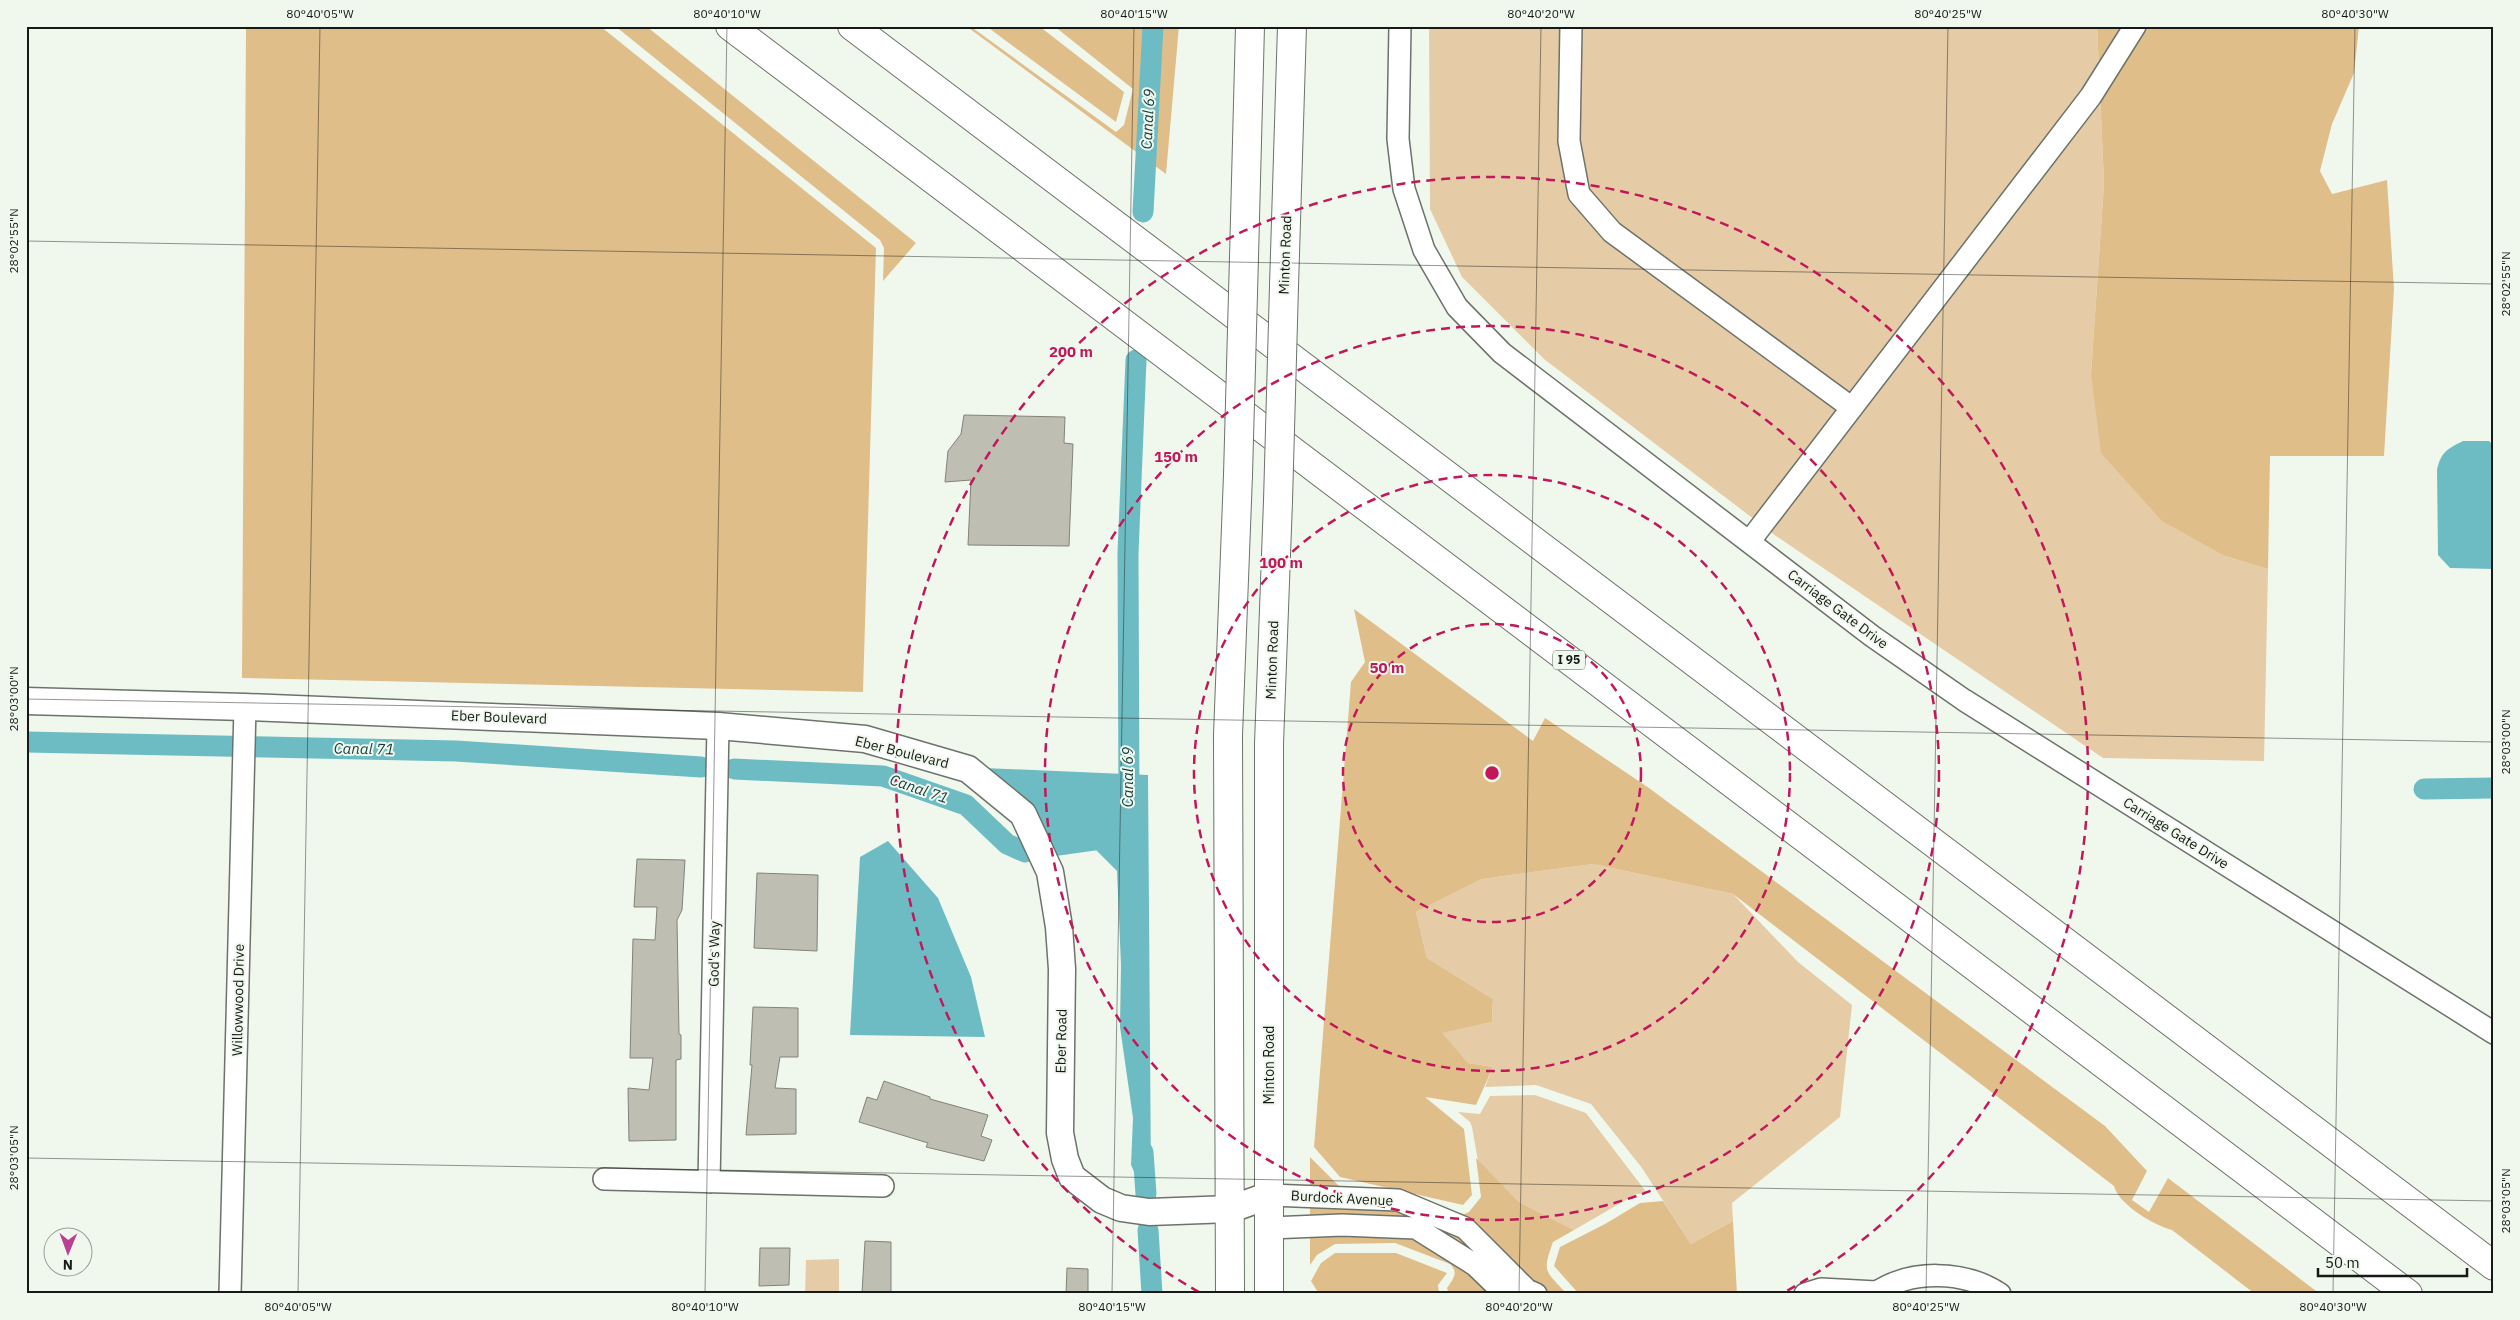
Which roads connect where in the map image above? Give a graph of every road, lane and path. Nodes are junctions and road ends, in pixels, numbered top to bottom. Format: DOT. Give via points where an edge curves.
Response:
graph roads {
  1 [pos="730,26"];
  2 [pos="852,26"];
  3 [pos="1250,26"];
  4 [pos="1292,26"];
  5 [pos="1400,26"];
  6 [pos="1571,26"];
  7 [pos="2135,26"];
  8 [pos="1852,408"];
  9 [pos="1749,542"];
  10 [pos="26,701"];
  11 [pos="244,715"];
  12 [pos="718,726"];
  13 [pos="968,769"];
  14 [pos="2494,1033"];
  15 [pos="604,1179"];
  16 [pos="709,1182"];
  17 [pos="883,1186"];
  18 [pos="1270,1194"];
  19 [pos="1231,1209"];
  20 [pos="1270,1228"];
  21 [pos="1482,1258"];
  22 [pos="2494,1266"];
  23 [pos="1875,1293"];
  24 [pos="230,1294"];
  25 [pos="1230,1294"];
  26 [pos="1269,1294"];
  27 [pos="1505,1294"];
  28 [pos="1536,1294"];
  29 [pos="1806,1294"];
  30 [pos="2000,1294"];
  31 [pos="2408,1294"];
  1 -- 31 [label="main road, I 95"];
  2 -- 22 [label="main road"];
  3 -- 19 [label="main road, bridge" via="1228,735"];
  4 -- 18 [label="main road, Minton Road, bridge" via="1269,744"];
  5 -- 9 [label="street, Carriage Gate Drive" via="1398,139 1404,189 1424,250 1457,307 1502,353"];
  6 -- 8 [label="street" via="1569,142 1579,194 1612,232"];
  7 -- 8 [label="street" via="2091,96"];
  8 -- 9 [label="street"];
  9 -- 14 [label="street, Carriage Gate Drive" via="1872,636 1964,700"];
  10 -- 11 [label="street, Eber Boulevard"];
  11 -- 12 [label="street, Eber Boulevard"];
  11 -- 24 [label="street, Willowwood Drive"];
  12 -- 13 [label="street, Eber Boulevard" via="865,739"];
  12 -- 16 [label="street, God's Way"];
  13 -- 19 [label="street, Eber Road" via="1023,814 1050,872 1062,969 1060,1133 1072,1176 1102,1200 1121,1208 1149,1212"];
  15 -- 16 [label="street"];
  16 -- 17 [label="street"];
  18 -- 19 [label="street, Eber Road"];
  18 -- 20 [label="main road, Minton Road"];
  18 -- 21 [label="street, Burdock Avenue" via="1398,1200 1465,1228"];
  19 -- 20 [label="street, Eber Road"];
  19 -- 25 [label="main road"];
  20 -- 21 [label="street, Burdock Avenue" via="1342,1225 1416,1228"];
  20 -- 26 [label="main road, Minton Road"];
  21 -- 27 [label="street, Burdock Avenue"];
  21 -- 28 [label="street, Burdock Avenue"];
  23 -- 29 [label="street" via="1822,1289"];
  23 -- 30 [label="street" via="1899,1280 1937,1274 1967,1279"];
}
